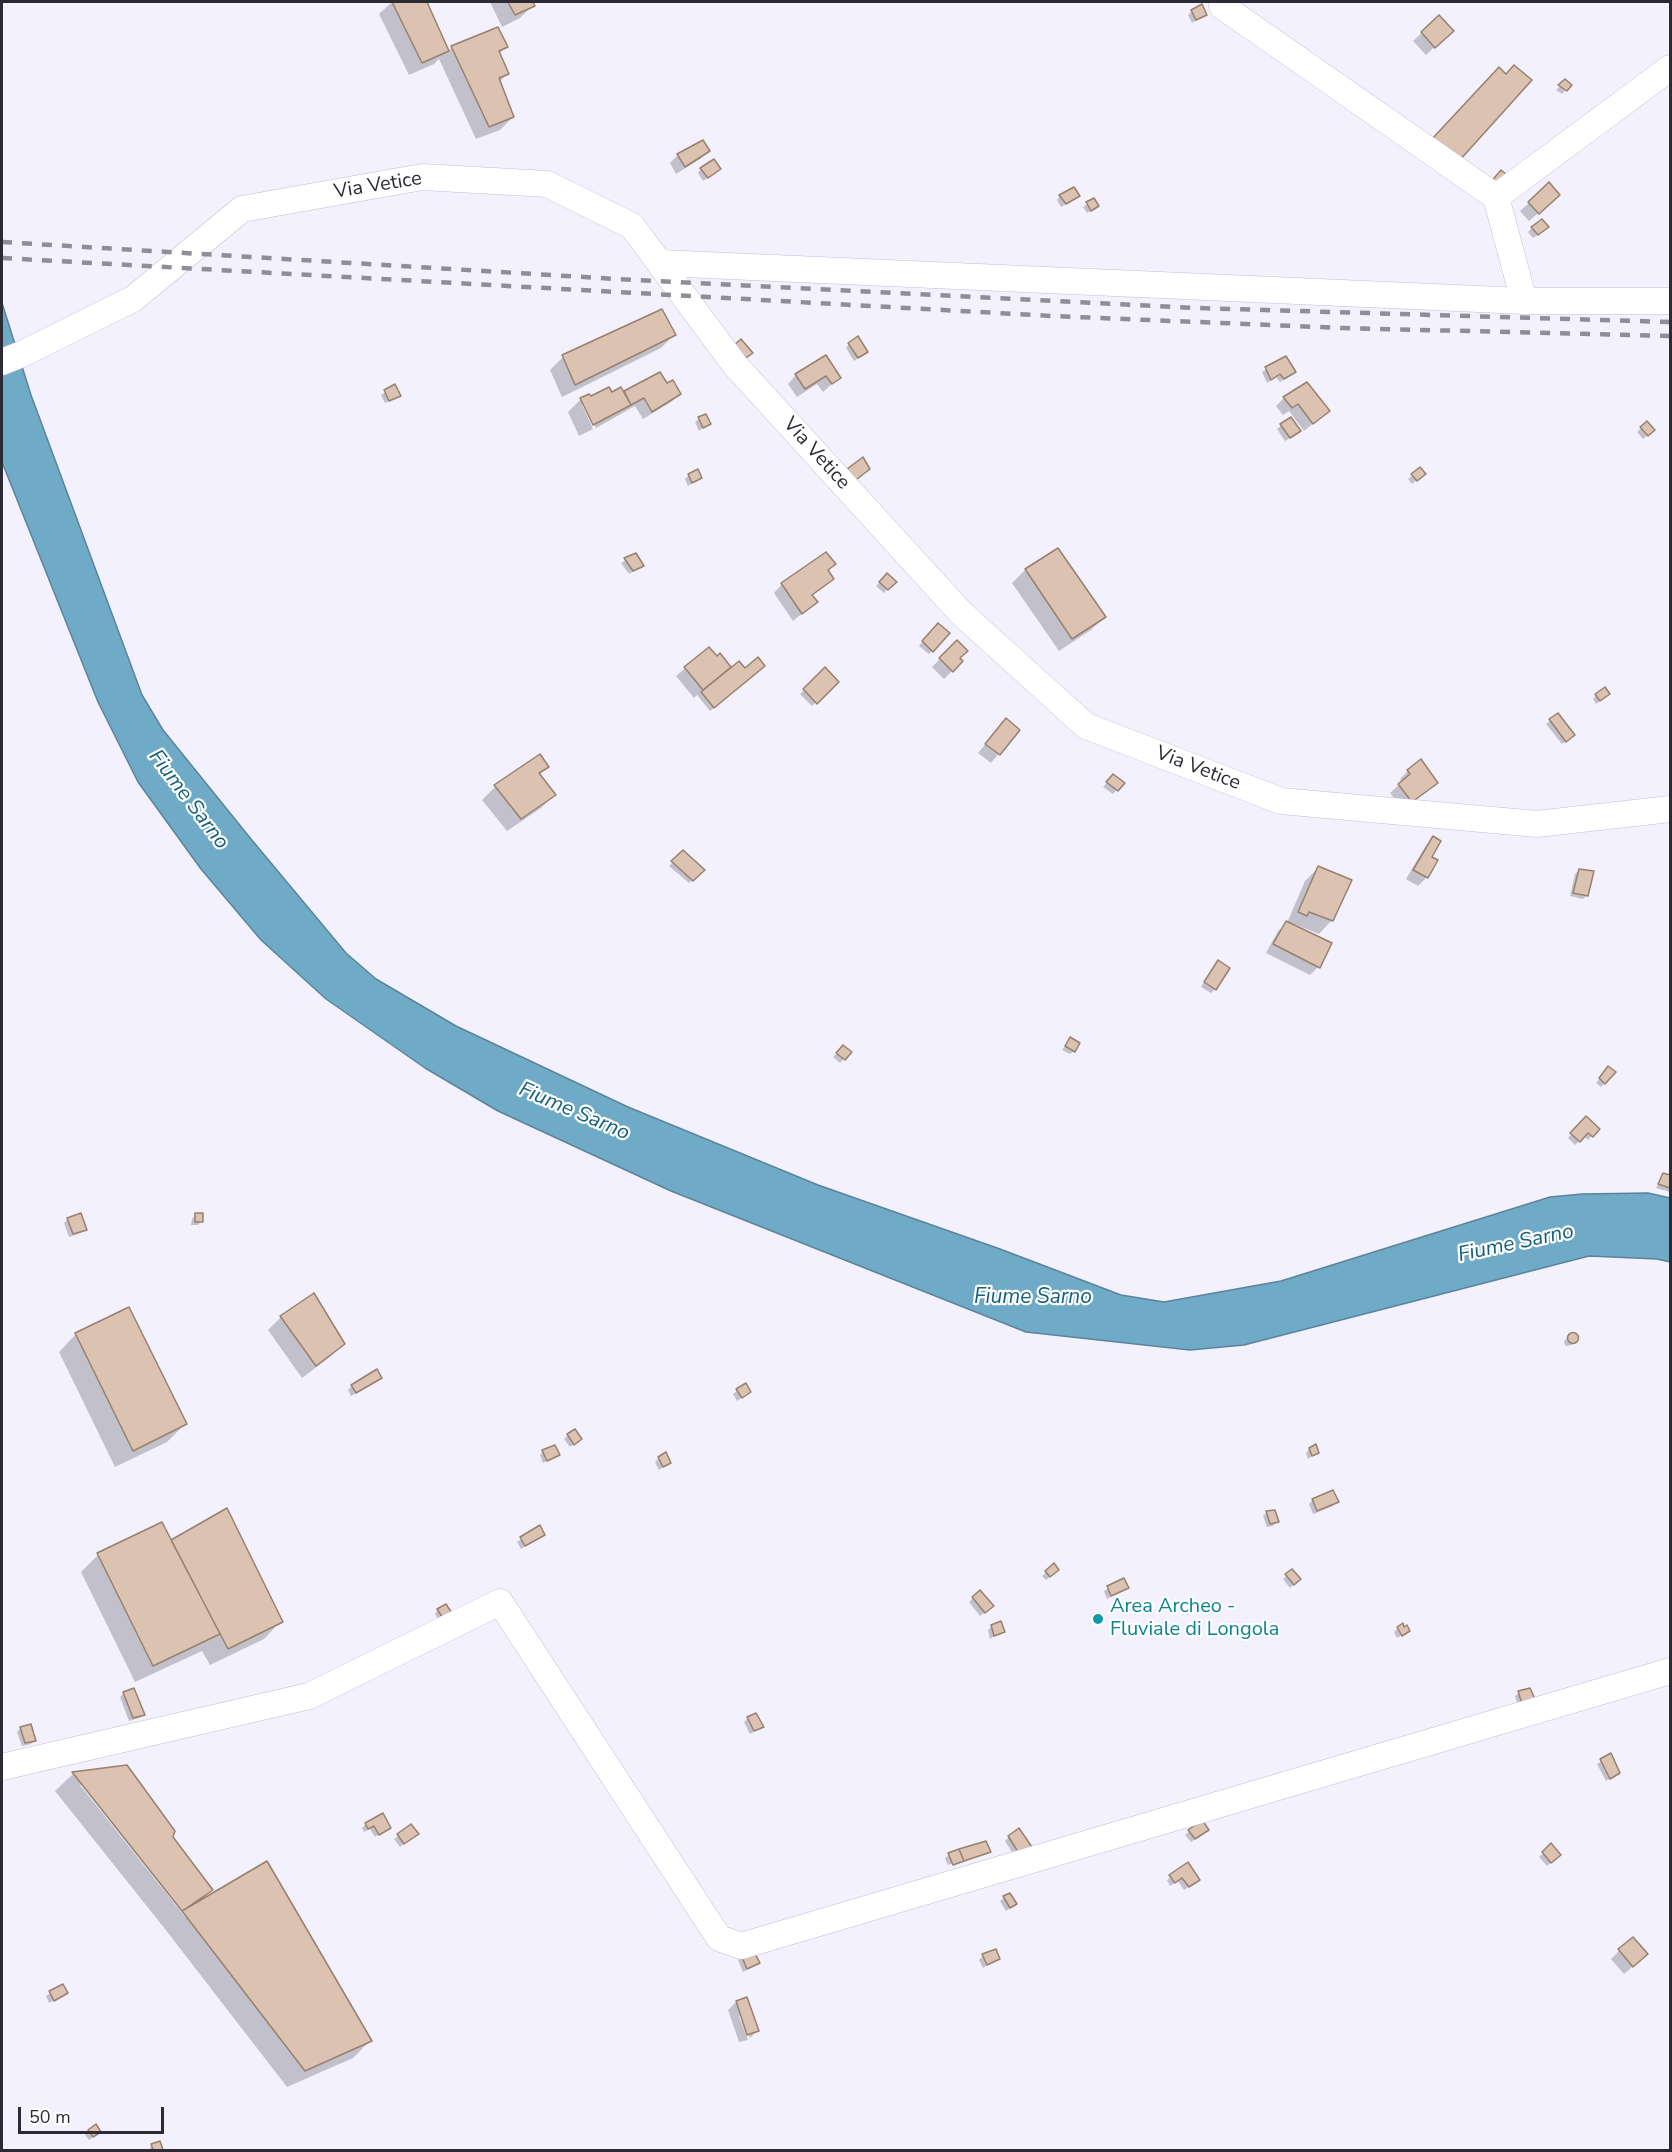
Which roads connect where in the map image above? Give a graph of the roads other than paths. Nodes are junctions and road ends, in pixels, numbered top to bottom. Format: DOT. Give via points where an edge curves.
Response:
graph roads {
  1 [pos="1222,6"];
  2 [pos="1671,68"];
  3 [pos="1496,197"];
  4 [pos="660,263"];
  5 [pos="1524,301"];
  6 [pos="1671,301"];
  7 [pos="12,358"];
  8 [pos="1671,809"];
  9 [pos="1671,1671"];
  10 [pos="2,1767"];
  1 -- 3 [label="street"];
  2 -- 3 [label="street"];
  3 -- 5 [label="street"];
  4 -- 5 [label="street"];
  4 -- 7 [label="street, Via Vetice" via="632,226 547,184 422,177 242,208 133,299"];
  4 -- 8 [label="street, Via Vetice" via="735,365 961,613 1086,726 1281,801 1537,824"];
  5 -- 6 [label="street"];
  9 -- 10 [label="street" via="741,1946 719,1938 500,1602 309,1696"];
}
